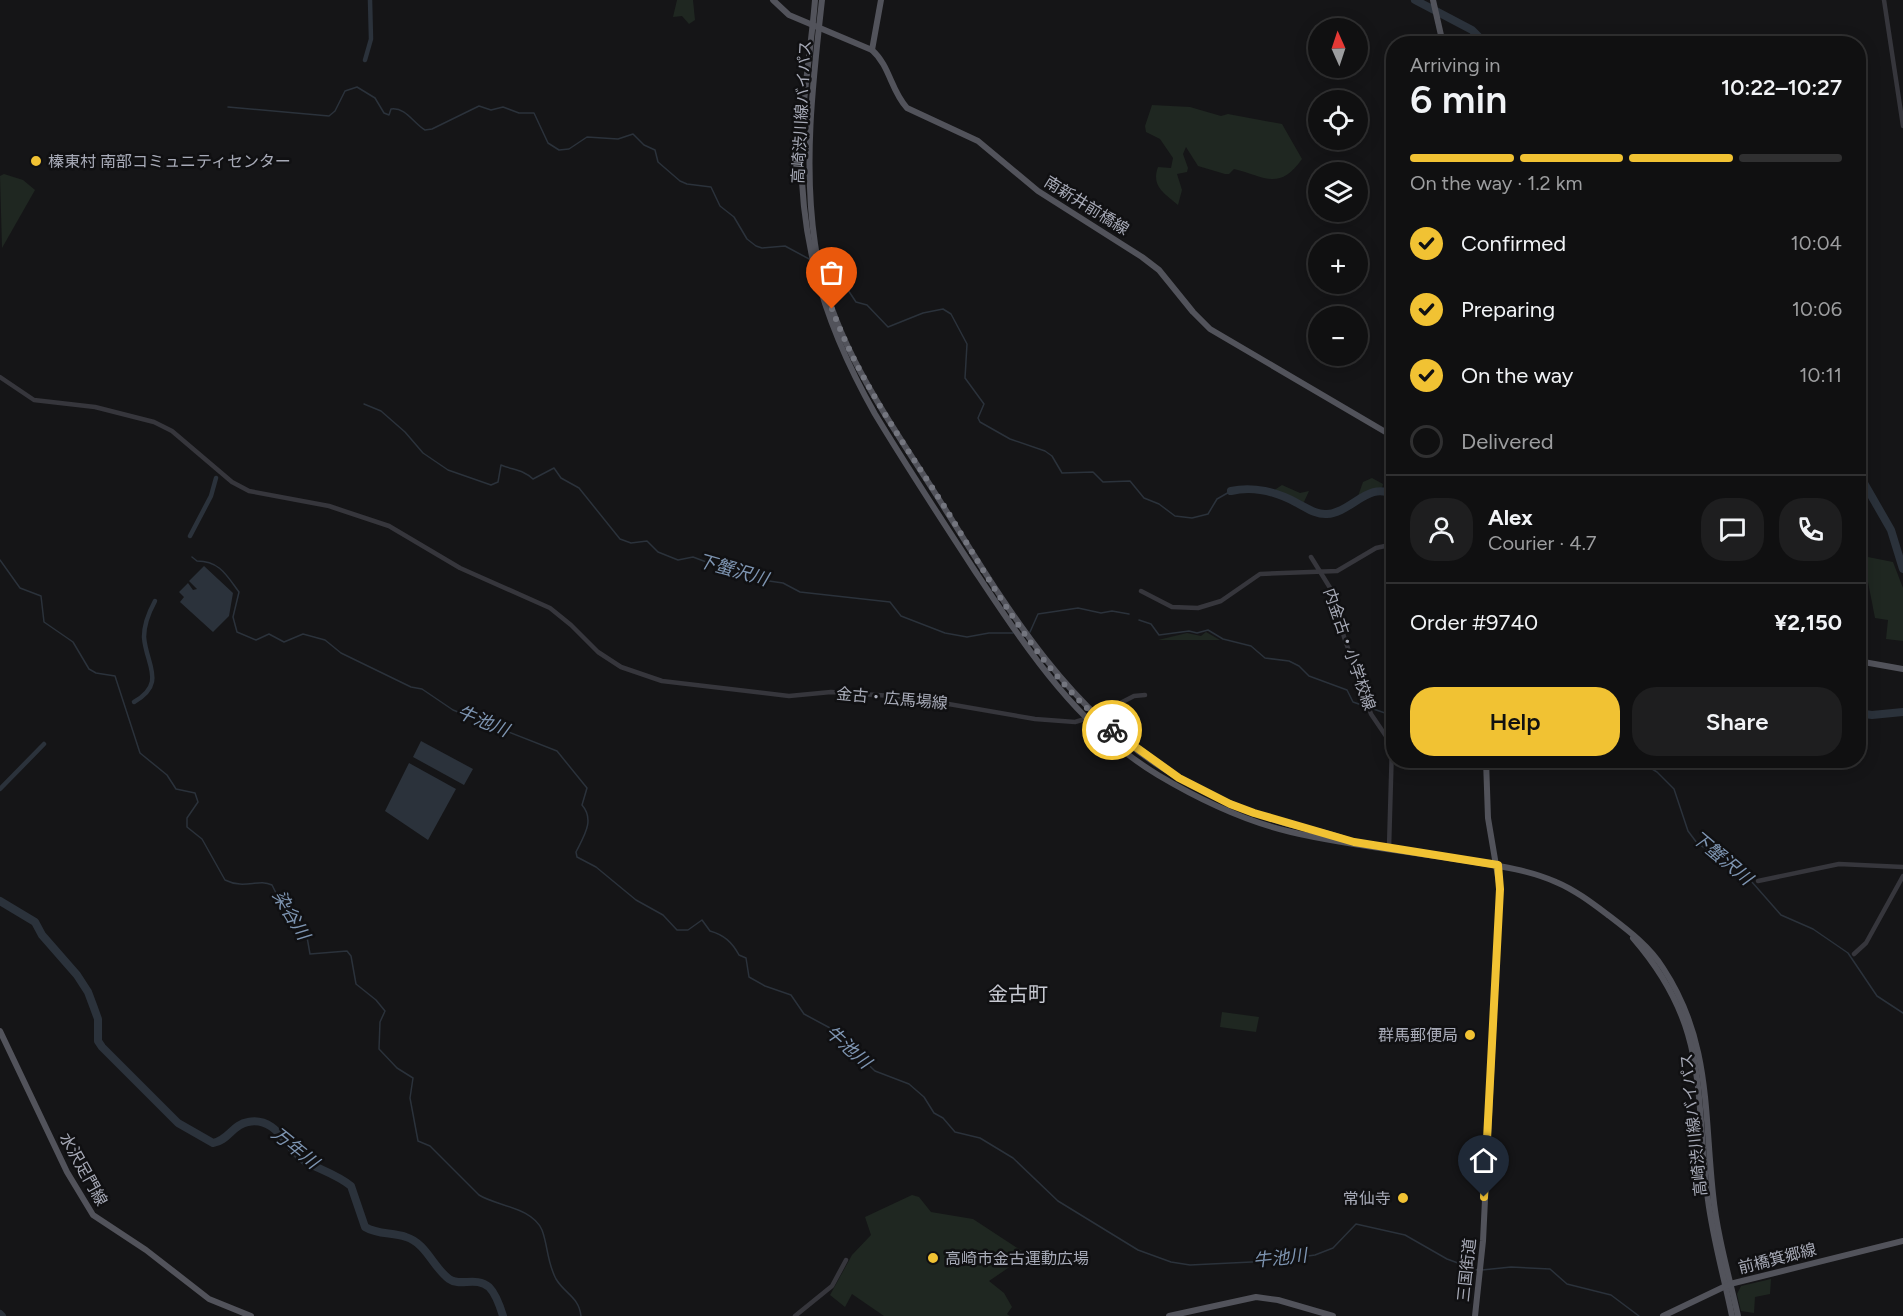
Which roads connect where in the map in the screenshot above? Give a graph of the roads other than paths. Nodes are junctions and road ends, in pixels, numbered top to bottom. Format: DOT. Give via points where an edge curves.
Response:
graph roads {
  1 [pos="774,0"];
  2 [pos="815,0"];
  3 [pos="822,0"];
  4 [pos="881,0"];
  5 [pos="1884,0"];
  6 [pos="1433,3"];
  7 [pos="816,26"];
  8 [pos="1441,36"];
  9 [pos="872,50"];
  10 [pos="1903,126"];
  11 [pos="0,376"];
  12 [pos="1386,432"];
  13 [pos="1386,547"];
  14 [pos="1311,557"];
  15 [pos="1321,571"];
  16 [pos="1141,591"];
  17 [pos="1866,662"];
  18 [pos="1903,669"];
  19 [pos="1145,695"];
  20 [pos="1095,716"];
  21 [pos="1085,719"];
  22 [pos="1386,736"];
  23 [pos="1391,768"];
  24 [pos="1486,768"];
  25 [pos="1354,842"];
  26 [pos="1389,848"];
  27 [pos="1498,865"];
  28 [pos="1903,867"];
  29 [pos="1903,876"];
  30 [pos="1758,881"];
  31 [pos="1854,954"];
  32 [pos="0,1031"];
  33 [pos="1903,1240"];
  34 [pos="846,1260"];
  35 [pos="1727,1285"];
  36 [pos="251,1316"];
  37 [pos="795,1316"];
  38 [pos="1169,1316"];
  39 [pos="1333,1316"];
  40 [pos="1475,1316"];
  41 [pos="1663,1316"];
  42 [pos="1732,1316"];
  43 [pos="1738,1316"];
  1 -- 7 [label="main road" via="789,15"];
  2 -- 7 [label="main road, 高崎渋川線バイパス"];
  3 -- 7 [label="main road, 高崎渋川線バイパス"];
  4 -- 9 [label="main road"];
  5 -- 10 [label="street"];
  6 -- 8 [label="main road"];
  7 -- 9 [label="main road"];
  7 -- 20 [label="main road, 高崎渋川線バイパス" via="811,196 815,245 840,332 885,416 1023,631"];
  7 -- 21 [label="main road, 高崎渋川線バイパス" via="803,115 802,178 813,268 835,335 874,414 1017,634"];
  9 -- 12 [label="main road, 南新井前橋線" via="882,60 907,108 978,141 1038,192 1157,268 1210,328"];
  11 -- 21 [label="street, 金古・広馬場線" via="34,400 95,407 154,422 172,431 232,482 249,490 329,506 389,526 460,568 550,608 598,652 621,667 662,681 789,696 831,692 898,696 1035,719"];
  13 -- 15 [label="street" via="1367,553 1345,568"];
  14 -- 15 [label="street, 内金古・小学校線"];
  15 -- 16 [label="street" via="1260,574 1221,601 1198,608 1172,607"];
  15 -- 22 [label="street, 内金古・小学校線" via="1332,591 1371,714"];
  17 -- 18 [label="main road"];
  19 -- 20 [label="street, 金古・広馬場線" via="1134,696"];
  20 -- 21 [label="street, 金古・広馬場線"];
  20 -- 25 [label="main road, 高崎渋川線バイパス" via="1161,767 1211,795 1272,819"];
  21 -- 25 [label="main road, 高崎渋川線バイパス" via="1155,773 1227,811 1286,831"];
  23 -- 26 [label="street, 内金古・小学校線"];
  24 -- 27 [label="main road, 三国街道" via="1488,818"];
  25 -- 26 [label="main road, 高崎渋川線バイパス"];
  26 -- 27 [label="main road, 高崎渋川線バイパス"];
  27 -- 35 [label="main road, 高崎渋川線バイパス" via="1557,882 1616,921 1664,979 1690,1038 1699,1083 1708,1199"];
  27 -- 40 [label="main road, 三国街道" via="1500,889"];
  28 -- 30 [label="street" via="1839,864"];
  29 -- 31 [label="street" via="1866,943"];
  32 -- 36 [label="main road, 水沢足門線" via="67,1172 93,1215 209,1299"];
  33 -- 35 [label="main road, 前橋箕郷線"];
  34 -- 37 [label="street" via="832,1286"];
  35 -- 41 [label="main road, 前橋箕郷線"];
  35 -- 42 [label="main road, 高崎渋川線バイパス"];
  35 -- 43 [label="main road, 高崎渋川線バイパス"];
  38 -- 39 [label="main road" via="1256,1297"];
}
